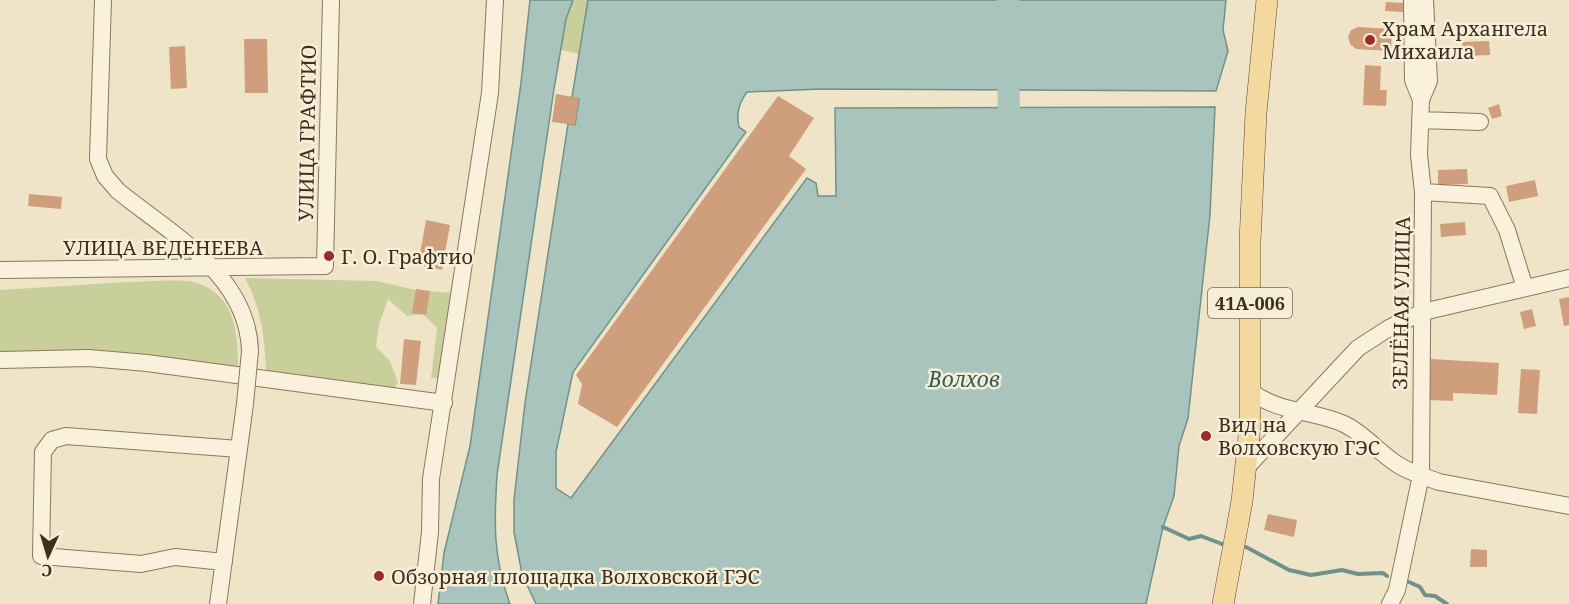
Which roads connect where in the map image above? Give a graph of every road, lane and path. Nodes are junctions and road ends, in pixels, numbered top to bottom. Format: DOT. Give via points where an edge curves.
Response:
graph roads {
  1 [pos="103,0"];
  2 [pos="331,0"];
  3 [pos="495,0"];
  4 [pos="1267,0"];
  5 [pos="1412,0"];
  6 [pos="1425,0"];
  7 [pos="1421,100"];
  8 [pos="1420,120"];
  9 [pos="1480,123"];
  10 [pos="1423,192"];
  11 [pos="326,266"];
  12 [pos="214,268"];
  13 [pos="0,270"];
  14 [pos="1569,278"];
  15 [pos="1525,288"];
  16 [pos="1423,312"];
  17 [pos="0,360"];
  18 [pos="1249,390"];
  19 [pos="444,403"];
  20 [pos="1298,413"];
  21 [pos="239,449"];
  22 [pos="1245,469"];
  23 [pos="1421,475"];
  24 [pos="1569,506"];
  25 [pos="224,562"];
  26 [pos="218,604"];
  27 [pos="422,604"];
  28 [pos="1223,604"];
  29 [pos="1390,604"];
  1 -- 12 [label="street" via="98,159 105,176 118,191"];
  2 -- 11 [label="street, УЛИЦА ГРАФТИО"];
  3 -- 19 [label="street" via="490,93"];
  4 -- 18 [label="main road, 41А-006" via="1256,113 1250,241"];
  5 -- 7 [label="street" via="1413,80"];
  6 -- 7 [label="street, ЗЕЛЁНАЯ УЛИЦА" via="1429,81"];
  7 -- 8 [label="street, ЗЕЛЁНАЯ УЛИЦА"];
  8 -- 9 [label="street"];
  8 -- 10 [label="street, ЗЕЛЁНАЯ УЛИЦА"];
  10 -- 15 [label="street" via="1490,196 1508,230"];
  10 -- 16 [label="street, ЗЕЛЁНАЯ УЛИЦА"];
  11 -- 12 [label="street, УЛИЦА ВЕДЕНЕЕВА"];
  12 -- 13 [label="street, УЛИЦА ВЕДЕНЕЕВА"];
  12 -- 21 [label="street, bridge" via="231,289 249,330"];
  14 -- 15 [label="street"];
  15 -- 16 [label="street"];
  16 -- 20 [label="street" via="1358,348"];
  16 -- 23 [label="street, ЗЕЛЁНАЯ УЛИЦА"];
  17 -- 19 [label="street" via="89,358 147,363"];
  18 -- 20 [label="street"];
  18 -- 22 [label="main road, 41А-006"];
  19 -- 27 [label="street" via="431,479"];
  20 -- 22 [label="street"];
  20 -- 23 [label="street" via="1345,424 1400,466"];
  21 -- 25 [label="street"];
  21 -- 25 [label="street" via="66,436 52,440 43,452 41,556 141,564 175,557"];
  22 -- 28 [label="main road, 41А-006"];
  23 -- 24 [label="street" via="1439,482"];
  23 -- 29 [label="street, ЗЕЛЁНАЯ УЛИЦА" via="1397,590"];
  25 -- 26 [label="street"];
}
